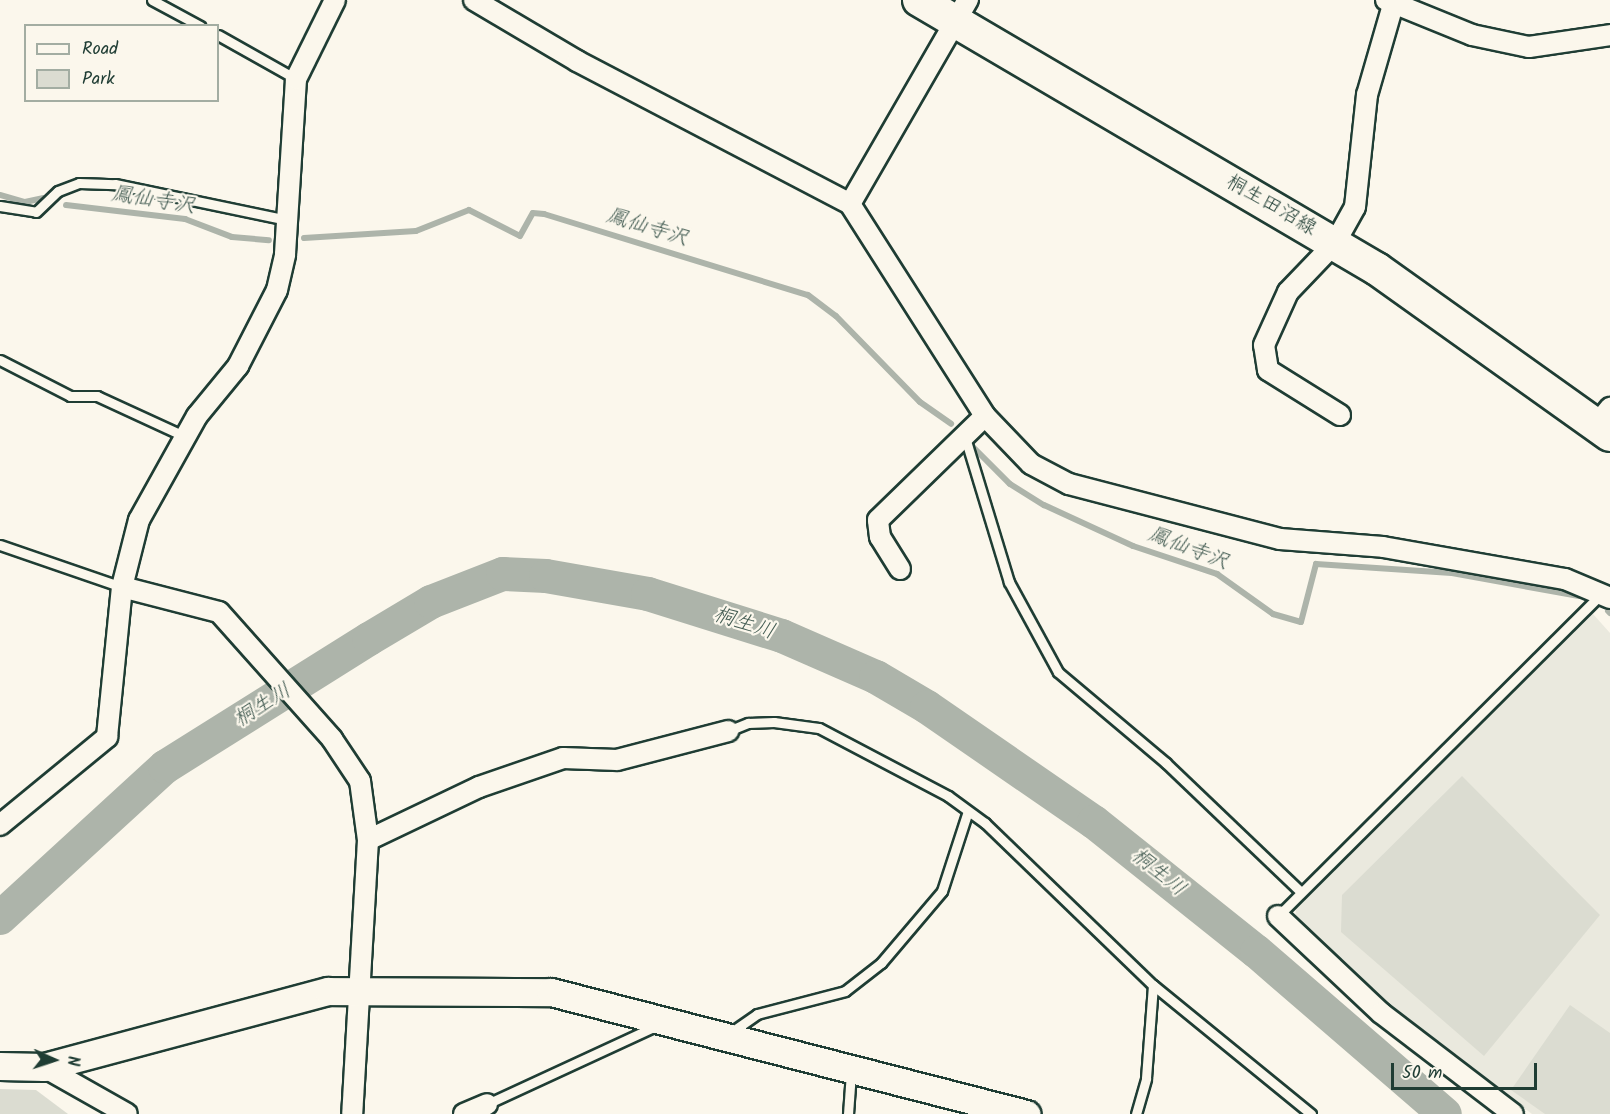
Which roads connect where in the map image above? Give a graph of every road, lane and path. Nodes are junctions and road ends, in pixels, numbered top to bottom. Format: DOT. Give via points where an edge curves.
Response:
graph roads {
  1 [pos="152,0"];
  2 [pos="335,0"];
  3 [pos="474,0"];
  4 [pos="918,0"];
  5 [pos="1390,3"];
  6 [pos="963,11"];
  7 [pos="196,24"];
  8 [pos="219,35"];
  9 [pos="1610,35"];
  10 [pos="296,79"];
  11 [pos="850,204"];
  12 [pos="0,206"];
  13 [pos="287,220"];
  14 [pos="1335,243"];
  15 [pos="0,360"];
  16 [pos="1340,415"];
  17 [pos="985,416"];
  18 [pos="1606,422"];
  19 [pos="964,434"];
  20 [pos="184,436"];
  21 [pos="0,545"];
  22 [pos="900,569"];
  23 [pos="122,587"];
  24 [pos="1606,595"];
  25 [pos="728,731"];
  26 [pos="967,814"];
  27 [pos="0,825"];
  28 [pos="368,840"];
  29 [pos="1300,891"];
  30 [pos="1278,916"];
  31 [pos="1153,985"];
  32 [pos="362,988"];
  33 [pos="667,1022"];
  34 [pos="725,1038"];
  35 [pos="0,1066"];
  36 [pos="44,1067"];
  37 [pos="852,1069"];
  38 [pos="487,1104"];
  39 [pos="127,1114"];
  40 [pos="352,1114"];
  41 [pos="464,1114"];
  42 [pos="848,1114"];
  43 [pos="1027,1114"];
  44 [pos="1136,1114"];
  45 [pos="1311,1114"];
  46 [pos="1512,1114"];
  1 -- 7 [label="lane"];
  2 -- 10 [label="street"];
  3 -- 11 [label="street" via="577,61"];
  4 -- 6 [label="main road, 桐生田沼線"];
  5 -- 9 [label="street" via="1472,35 1529,47"];
  5 -- 14 [label="street" via="1367,95 1355,207"];
  6 -- 11 [label="street"];
  6 -- 14 [label="main road, 桐生田沼線"];
  8 -- 10 [label="lane"];
  10 -- 13 [label="street"];
  11 -- 17 [label="street"];
  12 -- 13 [label="lane" via="36,212 58,191 79,183 115,184"];
  13 -- 20 [label="street" via="285,254 272,299 238,366"];
  14 -- 16 [label="street" via="1288,292 1264,345 1264,360 1276,377"];
  14 -- 18 [label="main road, 桐生田沼線"];
  15 -- 20 [label="lane" via="70,396 97,396"];
  17 -- 19 [label="street"];
  17 -- 24 [label="street" via="1031,464 1069,484 1137,504 1280,539 1383,547 1565,579"];
  19 -- 22 [label="street" via="878,520 880,537"];
  19 -- 29 [label="lane" via="1009,582 1058,672 1166,763"];
  20 -- 23 [label="street" via="139,520"];
  21 -- 23 [label="lane"];
  23 -- 27 [label="street" via="107,737"];
  23 -- 28 [label="street" via="219,612 332,739 366,795"];
  24 -- 29 [label="lane"];
  25 -- 26 [label="lane" via="757,722 794,721 819,728 948,796"];
  25 -- 28 [label="street" via="617,760 563,758 479,787"];
  26 -- 31 [label="lane" via="985,823"];
  26 -- 34 [label="lane" via="942,891 881,963 845,992 757,1014"];
  28 -- 32 [label="street"];
  29 -- 30 [label="lane"];
  30 -- 46 [label="street" via="1381,1012"];
  31 -- 44 [label="lane" via="1146,1078"];
  31 -- 45 [label="lane"];
  32 -- 33 [label="street" via="551,992"];
  32 -- 36 [label="street" via="286,999"];
  32 -- 40 [label="street"];
  33 -- 34 [label="street"];
  33 -- 38 [label="lane"];
  34 -- 37 [label="street"];
  35 -- 36 [label="street"];
  36 -- 39 [label="street"];
  37 -- 42 [label="lane"];
  37 -- 43 [label="street"];
  38 -- 41 [label="street"];
}
